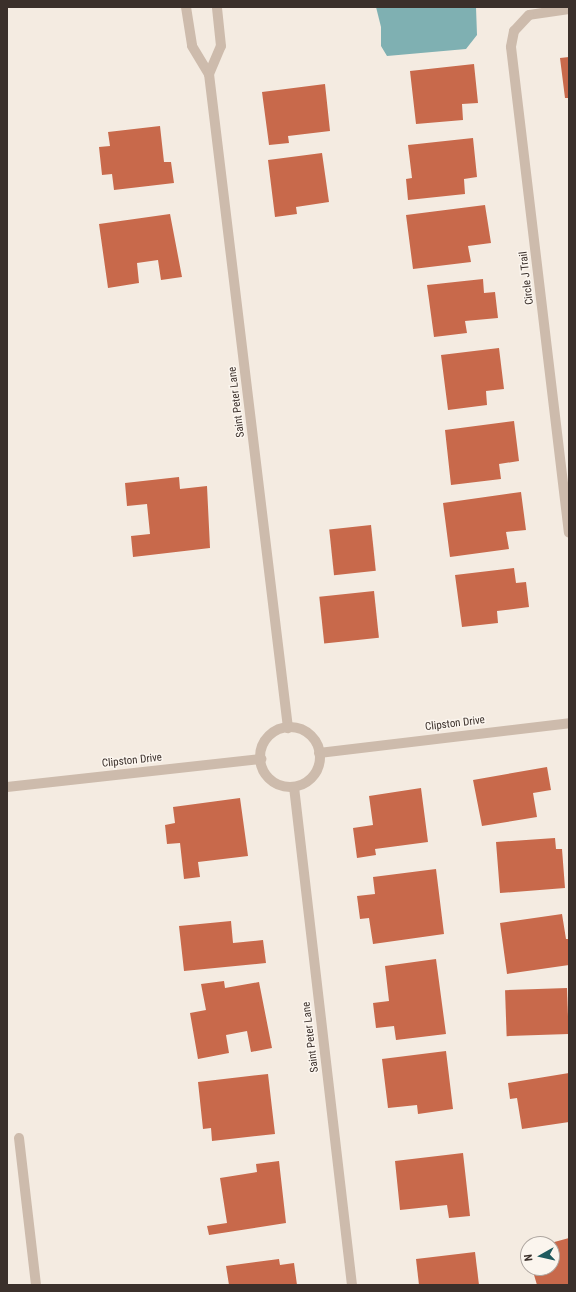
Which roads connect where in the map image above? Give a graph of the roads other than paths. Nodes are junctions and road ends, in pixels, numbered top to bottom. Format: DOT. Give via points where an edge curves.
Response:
graph roads {
  1 [pos="186,7"];
  2 [pos="217,7"];
  3 [pos="569,9"];
  4 [pos="209,74"];
  5 [pos="569,533"];
  6 [pos="569,722"];
  7 [pos="288,728"];
  8 [pos="320,753"];
  9 [pos="261,759"];
  10 [pos="7,787"];
  11 [pos="294,787"];
  12 [pos="19,1138"];
  13 [pos="36,1285"];
  14 [pos="352,1285"];
  1 -- 4 [label="street, Saint Peter Lane" via="192,46"];
  2 -- 4 [label="street" via="222,46"];
  3 -- 5 [label="street, Circle J Trail" via="529,15 514,31 511,47"];
  4 -- 7 [label="street, Saint Peter Lane"];
  6 -- 8 [label="street, Clipston Drive"];
  7 -- 8 [label="street" via="305,731"];
  7 -- 9 [label="street" via="268,738"];
  8 -- 11 [label="street" via="314,775"];
  9 -- 10 [label="street, Clipston Drive"];
  9 -- 11 [label="street" via="271,780"];
  11 -- 14 [label="street, Saint Peter Lane"];
  12 -- 13 [label="street"];
}
